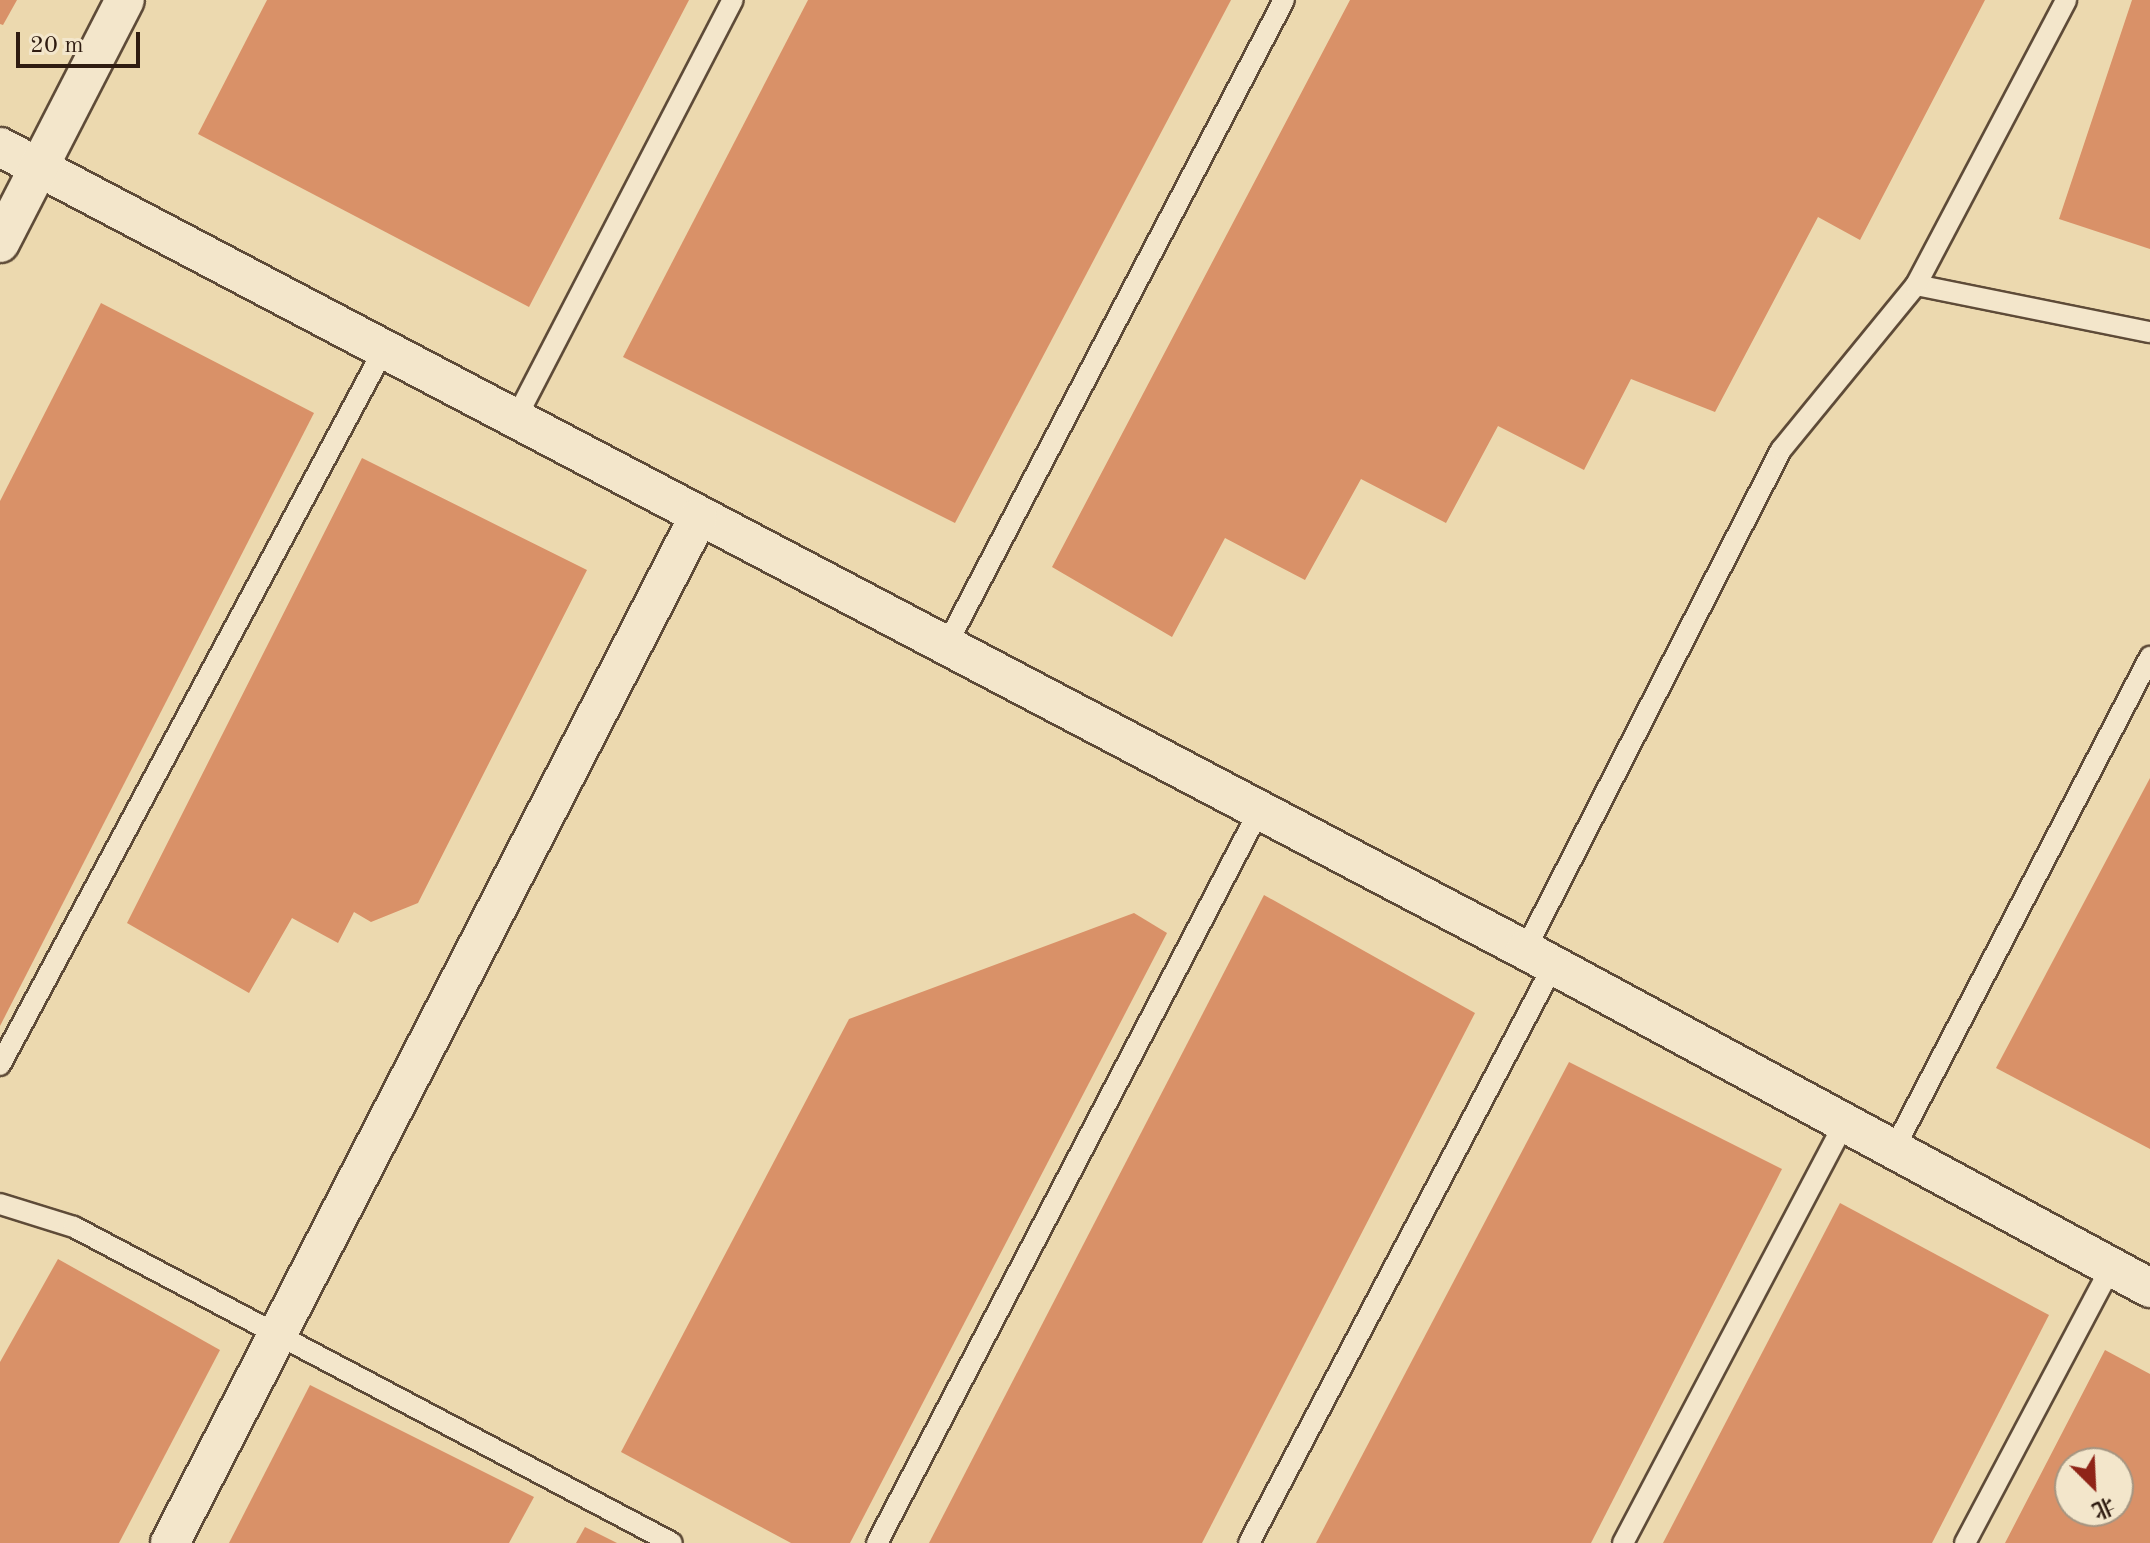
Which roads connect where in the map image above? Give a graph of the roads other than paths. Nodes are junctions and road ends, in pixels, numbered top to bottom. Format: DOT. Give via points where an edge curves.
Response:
graph roads {
  1 [pos="125,0"];
  2 [pos="733,0"];
  3 [pos="1284,0"];
  4 [pos="2066,0"];
  5 [pos="0,147"];
  6 [pos="39,168"];
  7 [pos="0,243"];
  8 [pos="1916,285"];
  9 [pos="2150,332"];
  10 [pos="383,351"];
  11 [pos="515,420"];
  12 [pos="698,518"];
  13 [pos="946,646"];
  14 [pos="2150,657"];
  15 [pos="1258,813"];
  16 [pos="1539,958"];
  17 [pos="0,1065"];
  18 [pos="1845,1122"];
  19 [pos="1894,1149"];
  20 [pos="0,1204"];
  21 [pos="2111,1267"];
  22 [pos="2150,1288"];
  23 [pos="277,1334"];
  24 [pos="170,1543"];
  25 [pos="672,1543"];
  26 [pos="877,1543"];
  27 [pos="1249,1543"];
  28 [pos="1623,1543"];
  29 [pos="1965,1543"];
  1 -- 6 [label="street"];
  2 -- 11 [label="lane"];
  3 -- 13 [label="lane"];
  4 -- 8 [label="lane"];
  5 -- 6 [label="street"];
  6 -- 7 [label="street"];
  6 -- 10 [label="street"];
  8 -- 9 [label="lane"];
  8 -- 16 [label="lane" via="1781,450"];
  10 -- 11 [label="street"];
  10 -- 17 [label="lane"];
  11 -- 12 [label="street"];
  12 -- 13 [label="street"];
  12 -- 23 [label="street"];
  13 -- 15 [label="street"];
  14 -- 19 [label="lane"];
  15 -- 16 [label="street"];
  15 -- 26 [label="lane"];
  16 -- 18 [label="street"];
  16 -- 27 [label="lane"];
  18 -- 19 [label="street"];
  18 -- 28 [label="lane"];
  19 -- 21 [label="street"];
  20 -- 23 [label="lane" via="74,1227"];
  21 -- 22 [label="street"];
  21 -- 29 [label="lane"];
  23 -- 24 [label="street"];
  23 -- 25 [label="lane"];
}
